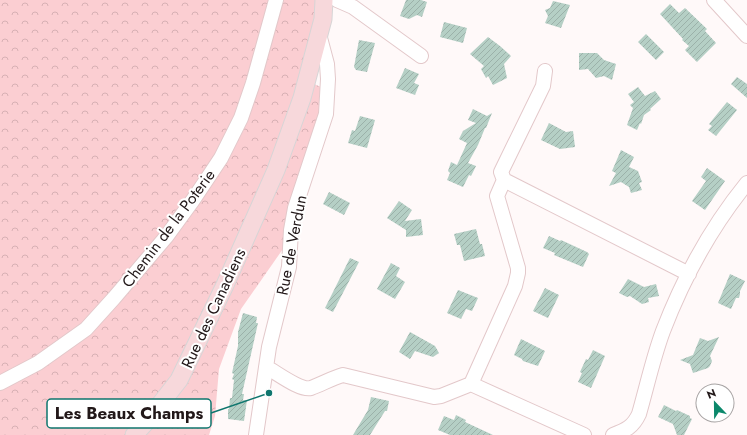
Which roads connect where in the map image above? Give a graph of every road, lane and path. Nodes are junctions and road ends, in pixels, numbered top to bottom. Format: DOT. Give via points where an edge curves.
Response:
graph roads {
  1 [pos="276,0"];
  2 [pos="324,0"];
  3 [pos="337,0"];
  4 [pos="714,0"];
  5 [pos="319,34"];
  6 [pos="747,36"];
  7 [pos="422,56"];
  8 [pos="545,71"];
  9 [pos="504,180"];
  10 [pos="747,183"];
  11 [pos="690,274"];
  12 [pos="266,367"];
  13 [pos="0,383"];
  14 [pos="470,384"];
  15 [pos="134,435"];
  16 [pos="256,435"];
  17 [pos="584,435"];
  18 [pos="613,435"];
  1 -- 13 [label="street, Chemin de la Poterie" via="241,118 221,158 193,200 166,237 86,329 38,363"];
  2 -- 5 [label="main road, Rue des Canadiens"];
  3 -- 7 [label="street" via="353,7"];
  4 -- 6 [label="street"];
  5 -- 12 [label="street, Rue de Verdun" via="327,64 326,114 295,208 289,266"];
  5 -- 15 [label="main road, Rue des Canadiens" via="302,98 276,170 225,285 179,380"];
  8 -- 9 [label="street" via="543,86 502,172"];
  9 -- 11 [label="street"];
  9 -- 14 [label="street" via="497,196 518,273 515,286"];
  10 -- 11 [label="street" via="712,232"];
  11 -- 18 [label="street" via="663,332 636,421"];
  12 -- 14 [label="street" via="298,386 309,389 344,375 434,398"];
  12 -- 16 [label="street, Rue de Verdun"];
  14 -- 17 [label="street"];
}
